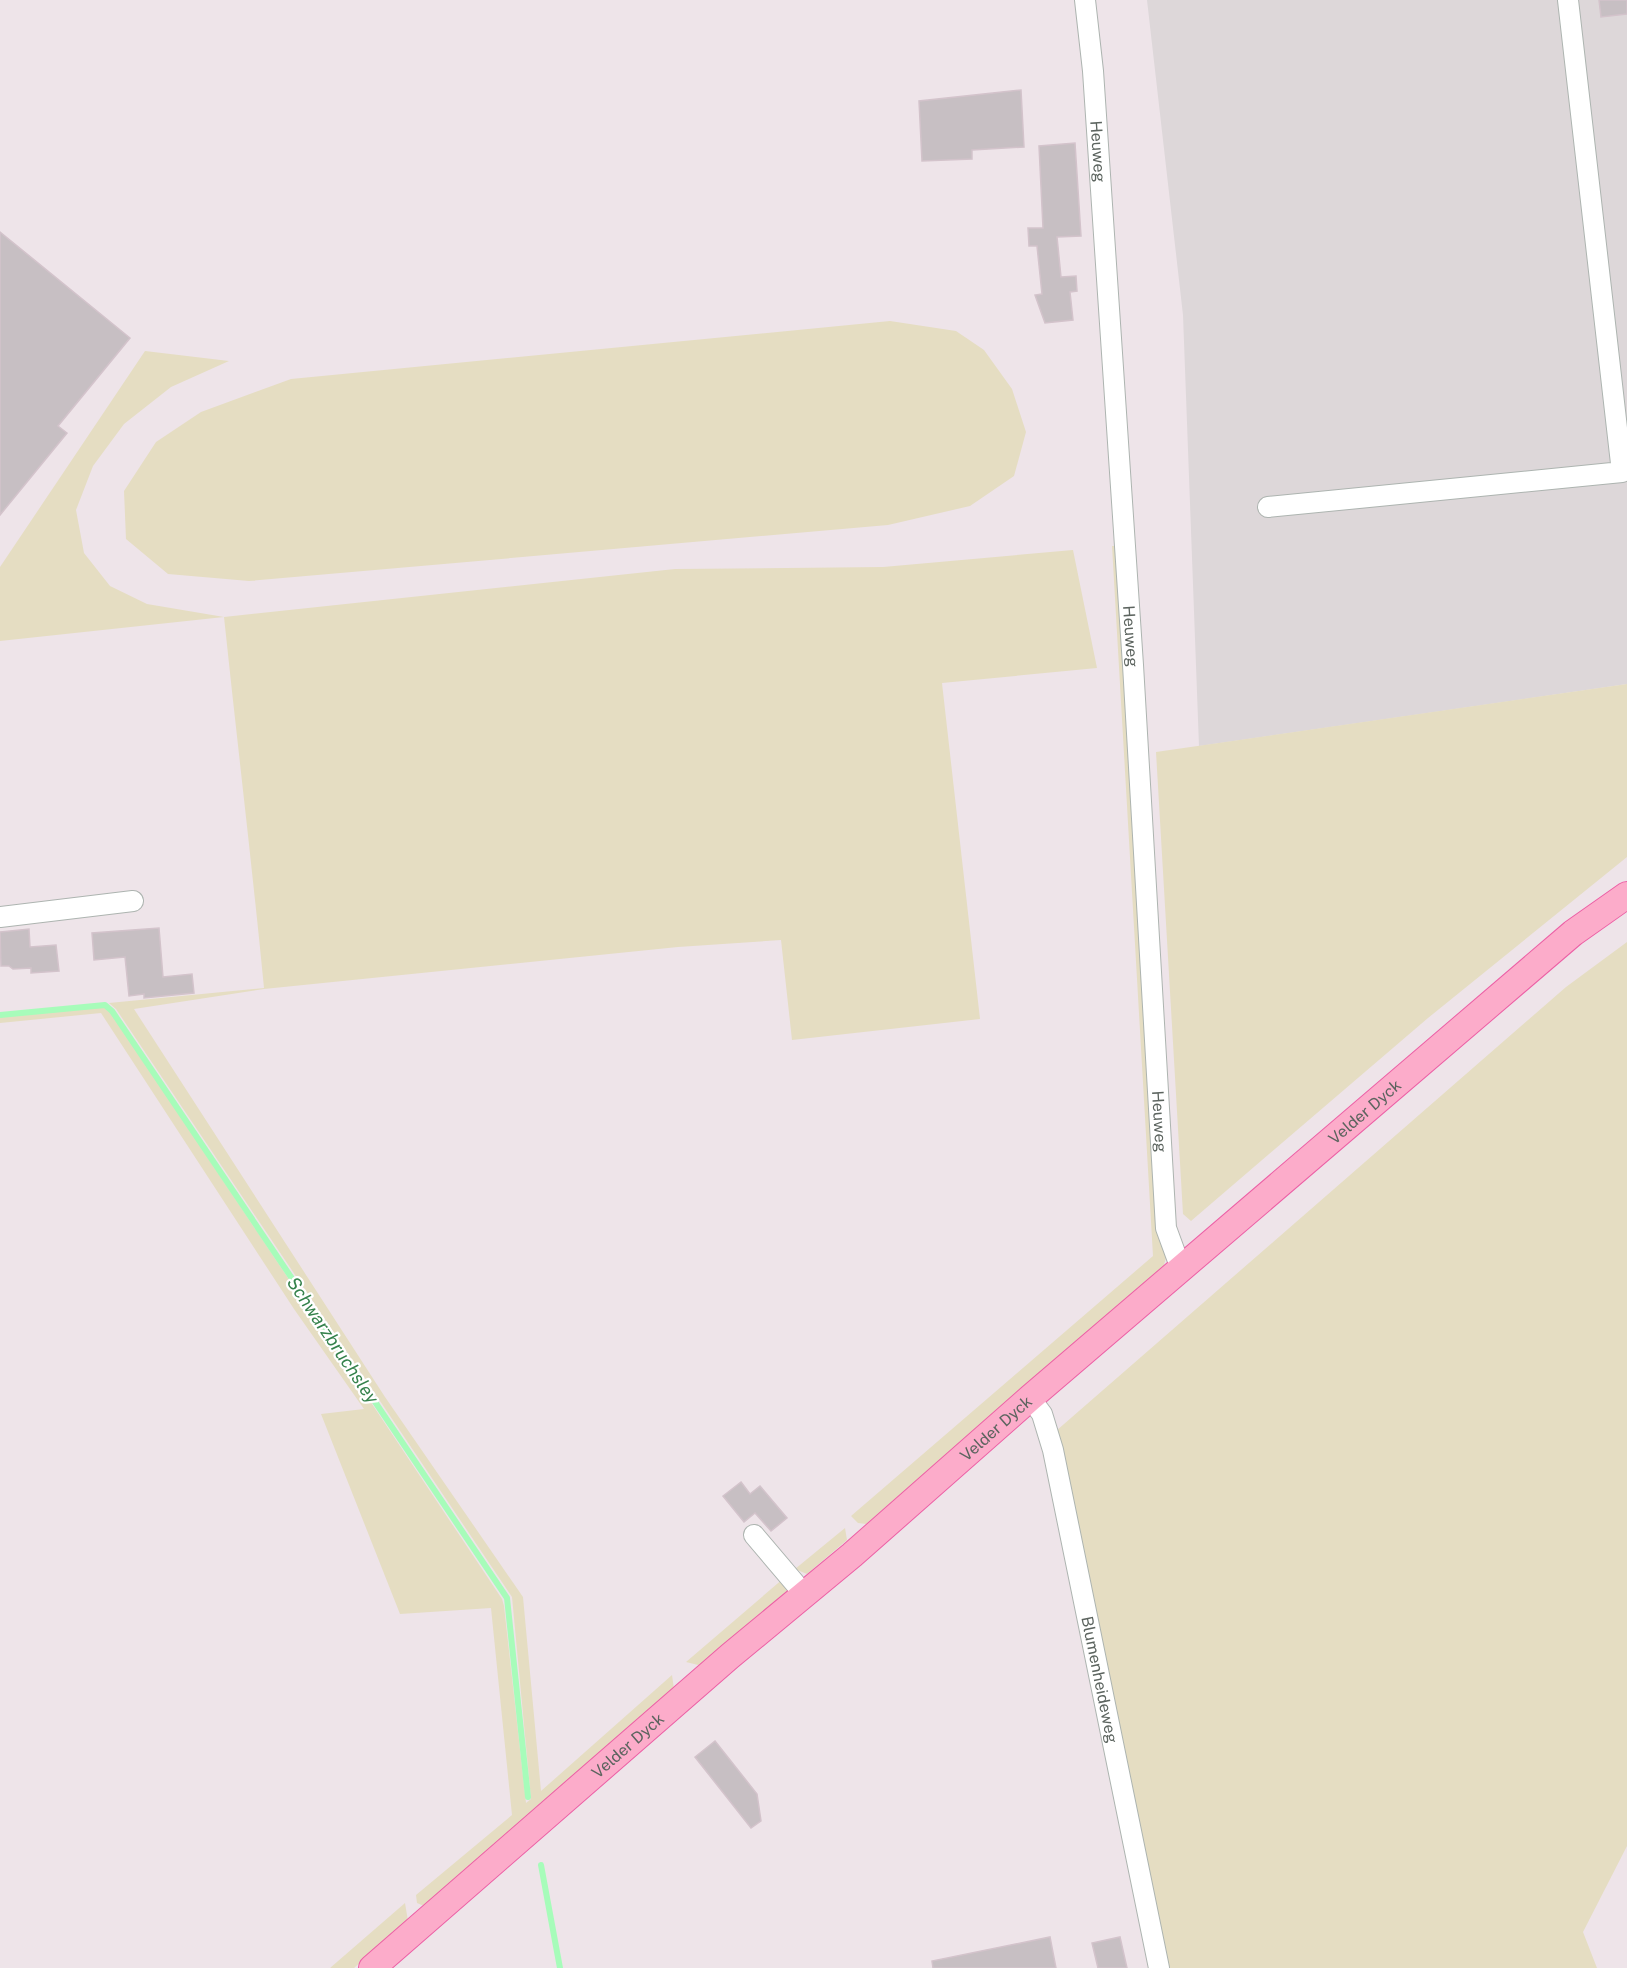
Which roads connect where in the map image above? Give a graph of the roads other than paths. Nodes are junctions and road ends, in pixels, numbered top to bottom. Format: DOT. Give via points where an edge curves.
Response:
graph roads {
  1 [pos="1085,0"];
  2 [pos="1568,0"];
  3 [pos="1268,507"];
  4 [pos="1627,895"];
  5 [pos="133,901"];
  6 [pos="0,917"];
  7 [pos="1181,1269"];
  8 [pos="1030,1398"];
  9 [pos="754,1535"];
  10 [pos="804,1594"];
  11 [pos="372,1968"];
  12 [pos="1159,1968"];
  1 -- 7 [label="street, Heuweg" via="1132,653 1166,1228"];
  2 -- 3 [label="street" via="1622,472"];
  4 -- 7 [label="main road, Velder Dyck" via="1573,933"];
  5 -- 6 [label="street"];
  7 -- 8 [label="main road, Velder Dyck"];
  8 -- 10 [label="main road, Velder Dyck"];
  8 -- 12 [label="street, Blumenheideweg" via="1042,1414 1053,1450"];
  9 -- 10 [label="street"];
  10 -- 11 [label="main road, Velder Dyck"];
}
